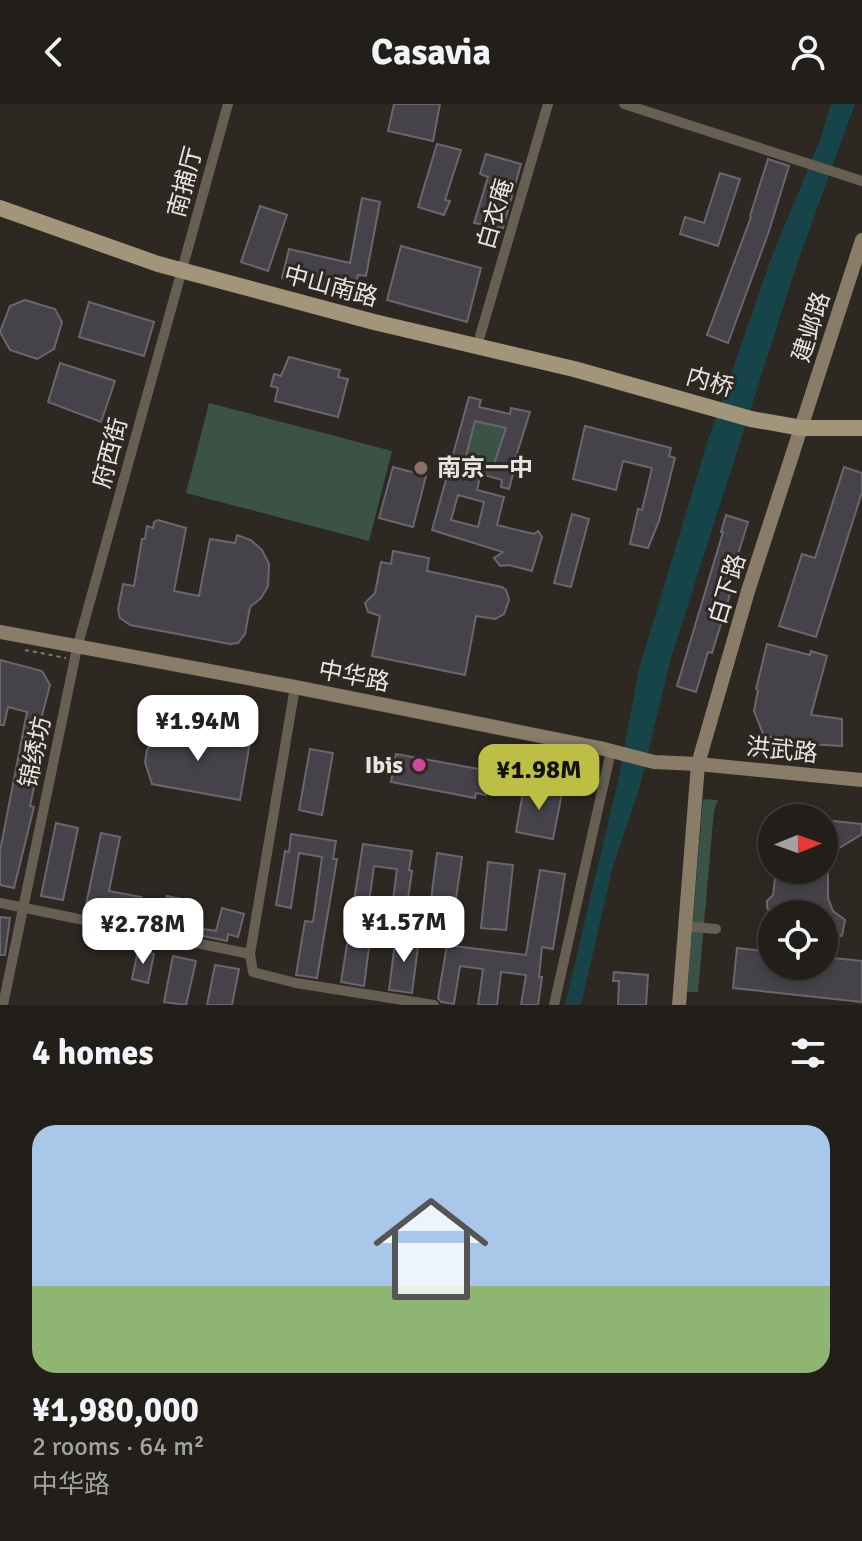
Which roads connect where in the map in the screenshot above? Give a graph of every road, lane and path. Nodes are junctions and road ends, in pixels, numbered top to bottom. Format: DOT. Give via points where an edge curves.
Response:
graph roads {
  1 [pos="228,104"];
  2 [pos="548,104"];
  3 [pos="624,104"];
  4 [pos="857,180"];
  5 [pos="0,208"];
  6 [pos="862,240"];
  7 [pos="182,270"];
  8 [pos="480,336"];
  9 [pos="655,392"];
  10 [pos="802,428"];
  11 [pos="862,428"];
  12 [pos="0,632"];
  13 [pos="15,648"];
  14 [pos="76,654"];
  15 [pos="295,687"];
  16 [pos="604,754"];
  17 [pos="698,764"];
  18 [pos="862,780"];
  19 [pos="0,903"];
  20 [pos="22,908"];
  21 [pos="685,926"];
  22 [pos="716,929"];
  23 [pos="250,954"];
  24 [pos="3,1005"];
  25 [pos="434,1005"];
  26 [pos="554,1005"];
  27 [pos="679,1005"];
  1 -- 7 [label="street, 南捕厅"];
  2 -- 8 [label="street, 白衣庵"];
  3 -- 4 [label="street"];
  5 -- 7 [label="main road, 中山南路"];
  6 -- 10 [label="main road, 建邺路"];
  7 -- 9 [label="main road, 中山南路"];
  7 -- 14 [label="street, 府西街"];
  9 -- 10 [label="main road, 内桥"];
  10 -- 11 [label="main road"];
  10 -- 17 [label="main road, 白下路"];
  12 -- 14 [label="main road, 中华路"];
  13 -- 14 [label="path"];
  14 -- 15 [label="main road, 中华路"];
  14 -- 20 [label="street, 锦绣坊"];
  15 -- 16 [label="main road, 中华路"];
  15 -- 23 [label="street"];
  16 -- 17 [label="main road, 中华路"];
  16 -- 26 [label="street"];
  17 -- 18 [label="main road, 洪武路"];
  17 -- 21 [label="main road, 白下路"];
  19 -- 20 [label="street"];
  20 -- 23 [label="street"];
  20 -- 24 [label="street, 锦绣坊"];
  21 -- 22 [label="street"];
  21 -- 27 [label="main road, 白下路"];
  23 -- 25 [label="street" via="253,972"];
}
